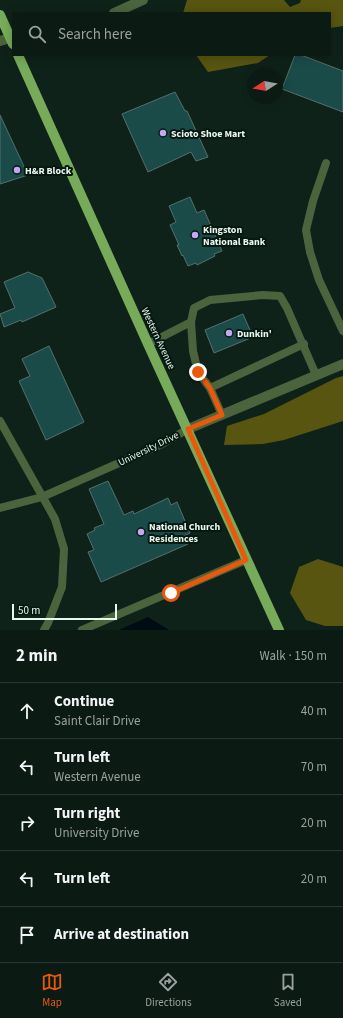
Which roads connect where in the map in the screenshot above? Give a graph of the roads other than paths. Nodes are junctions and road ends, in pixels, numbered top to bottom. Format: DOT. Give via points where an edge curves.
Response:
graph roads {
  1 [pos="143,0"];
  2 [pos="116,12"];
  3 [pos="0,15"];
  4 [pos="12,39"];
  5 [pos="0,41"];
  6 [pos="18,56"];
  7 [pos="326,163"];
  8 [pos="191,322"];
  9 [pos="343,331"];
  10 [pos="148,344"];
  11 [pos="304,344"];
  12 [pos="343,364"];
  13 [pos="316,375"];
  14 [pos="210,388"];
  15 [pos="222,415"];
  16 [pos="0,421"];
  17 [pos="188,429"];
  18 [pos="42,496"];
  19 [pos="0,508"];
  20 [pos="246,560"];
  21 [pos="44,630"];
  22 [pos="82,630"];
  23 [pos="279,630"];
  1 -- 2 [label="street"];
  3 -- 4 [label="main road"];
  4 -- 5 [label="street"];
  6 -- 10 [label="main road, Western Avenue"];
  7 -- 9 [label="lane" via="306,230 319,280"];
  8 -- 10 [label="lane"];
  8 -- 11 [label="lane" via="194,308 210,300 280,296"];
  8 -- 14 [label="lane" via="193,351 198,372"];
  10 -- 17 [label="main road, Western Avenue"];
  11 -- 13 [label="lane"];
  11 -- 14 [label="lane"];
  12 -- 13 [label="street, University Drive"];
  13 -- 15 [label="street, University Drive"];
  14 -- 15 [label="lane"];
  15 -- 17 [label="street, University Drive"];
  16 -- 18 [label="lane"];
  17 -- 18 [label="lane, University Drive" via="162,444"];
  17 -- 20 [label="main road, Western Avenue"];
  18 -- 19 [label="lane, University Drive"];
  18 -- 21 [label="lane" via="54,519 64,549 62,587"];
  20 -- 22 [label="lane"];
  20 -- 23 [label="main road, Western Avenue"];
}
